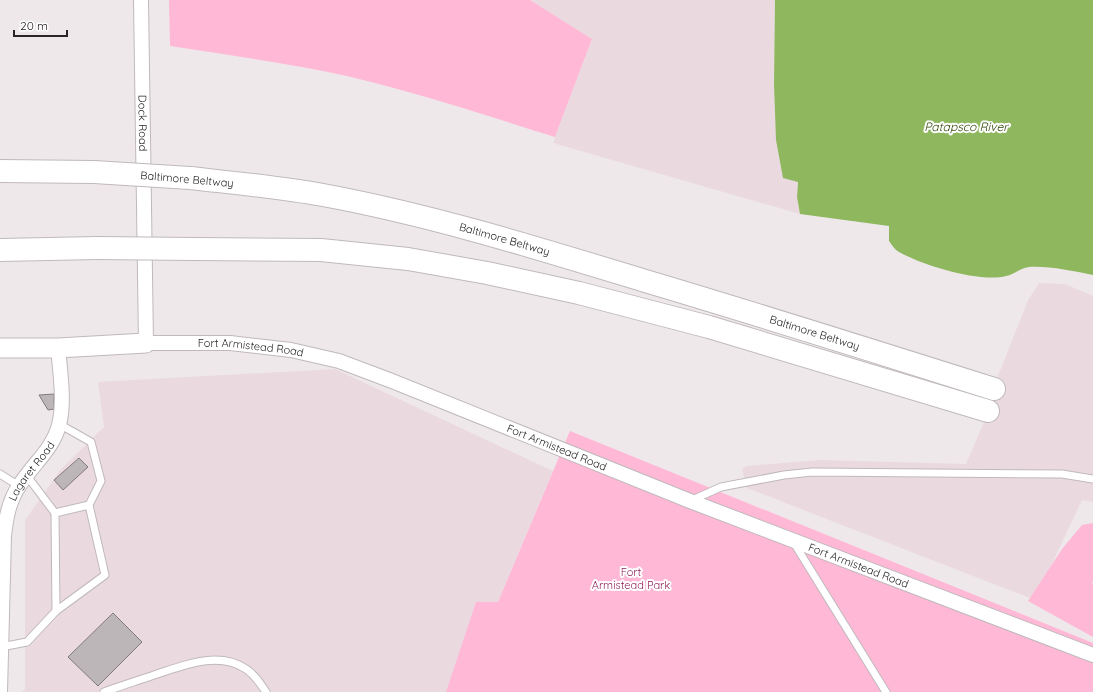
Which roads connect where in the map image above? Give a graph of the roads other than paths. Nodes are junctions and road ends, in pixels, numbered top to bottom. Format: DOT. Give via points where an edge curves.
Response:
graph roads {
  1 [pos="141,0"];
  2 [pos="0,171"];
  3 [pos="0,250"];
  4 [pos="146,343"];
  5 [pos="0,348"];
  6 [pos="58,348"];
  7 [pos="994,389"];
  8 [pos="988,411"];
  9 [pos="59,424"];
  10 [pos="0,474"];
  11 [pos="1093,479"];
  12 [pos="23,481"];
  13 [pos="690,501"];
  14 [pos="89,505"];
  15 [pos="54,513"];
  16 [pos="793,541"];
  17 [pos="56,611"];
  18 [pos="2,647"];
  19 [pos="1093,655"];
  20 [pos="0,692"];
  21 [pos="104,692"];
  22 [pos="266,692"];
  23 [pos="886,692"];
  1 -- 4 [label="street, Dock Road"];
  2 -- 7 [label="highway, Baltimore Beltway, bridge" via="94,172 190,178 323,195 495,236"];
  3 -- 8 [label="highway, bridge" via="321,250 408,259 579,293 709,327"];
  4 -- 6 [label="street, Fort Armistead Road"];
  4 -- 13 [label="street, Fort Armistead Road" via="230,343 291,350 339,361"];
  5 -- 6 [label="street, Fort Armistead Road"];
  6 -- 9 [label="street, Lagaret Road" via="61,404"];
  9 -- 12 [label="street, Lagaret Road" via="46,451"];
  9 -- 14 [label="lane" via="91,442 101,481"];
  10 -- 12 [label="lane"];
  11 -- 13 [label="lane" via="1062,474 812,472 721,487"];
  12 -- 15 [label="lane"];
  12 -- 18 [label="street, Lagaret Road" via="11,501 6,518"];
  13 -- 16 [label="street, Fort Armistead Road"];
  14 -- 15 [label="lane"];
  14 -- 17 [label="lane" via="106,575"];
  15 -- 17 [label="lane"];
  16 -- 19 [label="street, Fort Armistead Road"];
  16 -- 23 [label="lane"];
  17 -- 18 [label="lane" via="27,642"];
  18 -- 20 [label="street, Lagaret Road"];
  21 -- 22 [label="lane" via="193,662 216,660 245,668 257,678"];
}
